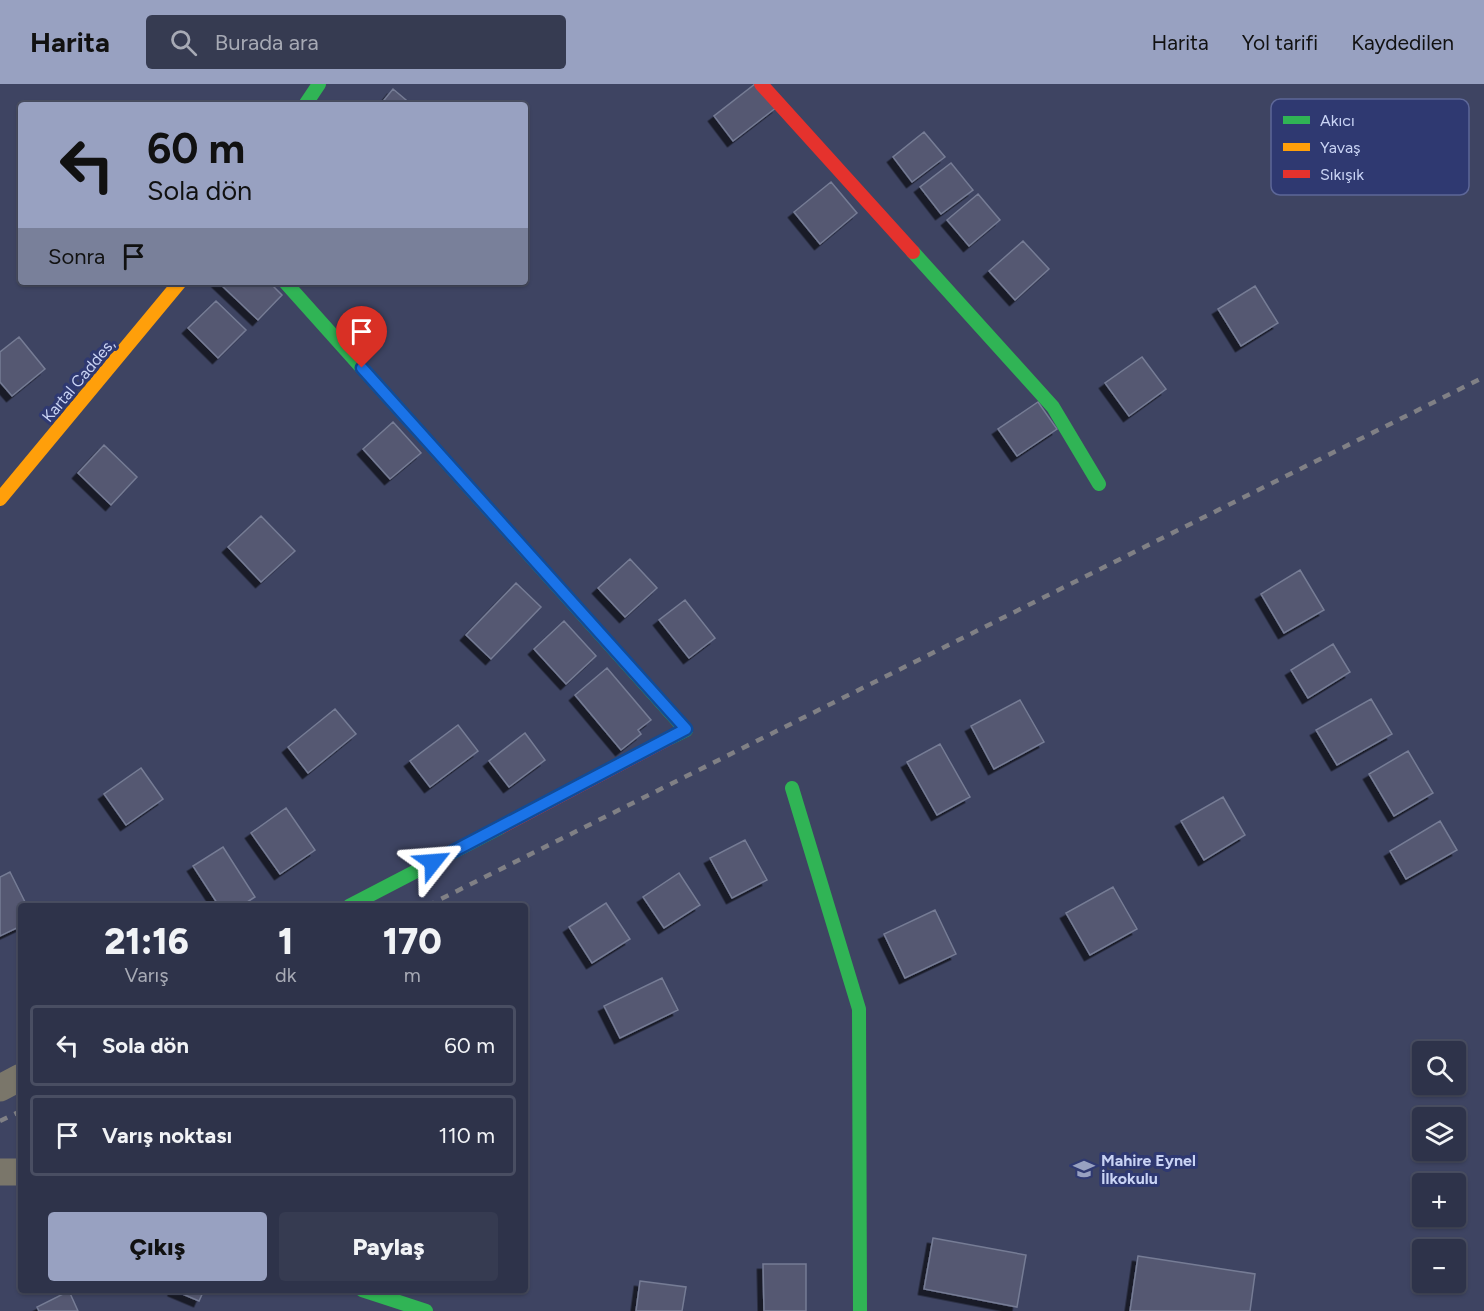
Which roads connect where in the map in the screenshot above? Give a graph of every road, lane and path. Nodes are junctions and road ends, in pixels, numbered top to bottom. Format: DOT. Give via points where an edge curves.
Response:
graph roads {
  1 [pos="319,84"];
  2 [pos="761,84"];
  3 [pos="307,102"];
  4 [pos="178,285"];
  5 [pos="288,285"];
  6 [pos="1099,484"];
  7 [pos="0,499"];
  8 [pos="792,788"];
  9 [pos="355,903"];
  10 [pos="18,1079"];
  11 [pos="0,1088"];
  12 [pos="0,1172"];
  13 [pos="18,1172"];
  14 [pos="371,1293"];
  15 [pos="426,1311"];
  16 [pos="860,1311"];
  1 -- 3 [label="street"];
  2 -- 6 [label="street" via="1053,407"];
  4 -- 7 [label="street, Kartal Caddes,"];
  5 -- 9 [label="street" via="686,729"];
  8 -- 16 [label="street" via="859,1009"];
  10 -- 11 [label="street"];
  12 -- 13 [label="street"];
  14 -- 15 [label="street"];
}
